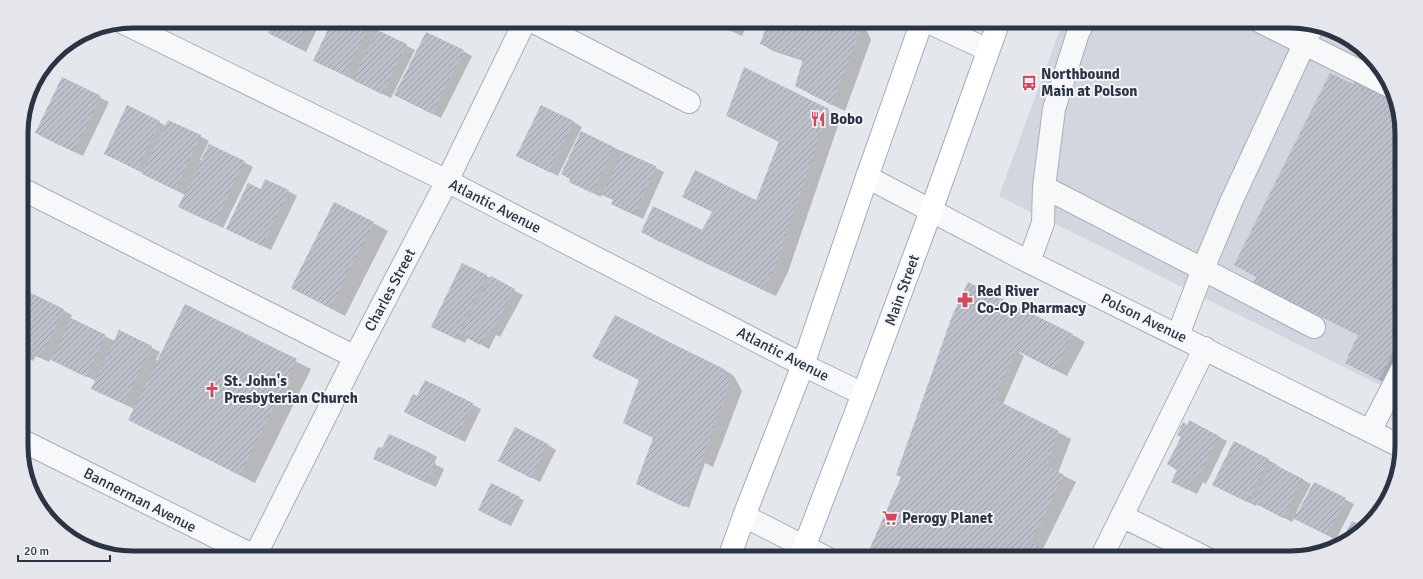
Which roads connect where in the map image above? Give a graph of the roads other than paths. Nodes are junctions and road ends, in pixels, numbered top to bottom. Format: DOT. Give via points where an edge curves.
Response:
graph roads {
  1 [pos="134,28"];
  2 [pos="522,28"];
  3 [pos="546,28"];
  4 [pos="920,28"];
  5 [pos="941,28"];
  6 [pos="996,28"];
  7 [pos="1080,28"];
  8 [pos="1285,28"];
  9 [pos="1309,34"];
  10 [pos="988,50"];
  11 [pos="1382,82"];
  12 [pos="689,102"];
  13 [pos="867,177"];
  14 [pos="447,181"];
  15 [pos="1044,187"];
  16 [pos="28,192"];
  17 [pos="931,211"];
  18 [pos="1029,262"];
  19 [pos="1203,269"];
  20 [pos="1314,327"];
  21 [pos="1178,335"];
  22 [pos="1205,348"];
  23 [pos="355,357"];
  24 [pos="803,365"];
  25 [pos="1395,383"];
  26 [pos="863,394"];
  27 [pos="1370,431"];
  28 [pos="1395,443"];
  29 [pos="28,444"];
  30 [pos="744,516"];
  31 [pos="1122,516"];
  32 [pos="242,551"];
  33 [pos="259,551"];
  34 [pos="732,551"];
  35 [pos="801,551"];
  36 [pos="803,551"];
  37 [pos="1104,551"];
  38 [pos="1192,551"];
  1 -- 14 [label="street, Atlantic Avenue"];
  2 -- 14 [label="street, Charles Street"];
  3 -- 12 [label="street"];
  4 -- 13 [label="main road"];
  5 -- 10 [label="street"];
  6 -- 10 [label="main road, Main Street"];
  7 -- 15 [label="street" via="1054,109"];
  8 -- 9 [label="street"];
  9 -- 11 [label="street"];
  9 -- 19 [label="street" via="1231,202"];
  10 -- 17 [label="main road, Main Street"];
  13 -- 17 [label="street, Polson Avenue"];
  13 -- 24 [label="main road"];
  14 -- 23 [label="street, Charles Street"];
  14 -- 24 [label="street, Atlantic Avenue"];
  15 -- 18 [label="street" via="1043,223"];
  15 -- 19 [label="street"];
  16 -- 23 [label="street"];
  17 -- 18 [label="street, Polson Avenue"];
  17 -- 26 [label="main road, Main Street"];
  18 -- 21 [label="street, Polson Avenue"];
  19 -- 20 [label="street"];
  19 -- 21 [label="street"];
  21 -- 22 [label="street, Polson Avenue"];
  22 -- 27 [label="street, Polson Avenue"];
  22 -- 31 [label="street"];
  23 -- 33 [label="street, Charles Street"];
  24 -- 26 [label="street, Atlantic Avenue"];
  24 -- 30 [label="main road"];
  25 -- 27 [label="street"];
  26 -- 36 [label="main road, Main Street"];
  27 -- 28 [label="street, Polson Avenue"];
  29 -- 32 [label="street, Bannerman Avenue"];
  30 -- 34 [label="main road"];
  30 -- 35 [label="street"];
  31 -- 37 [label="street"];
  31 -- 38 [label="street"];
}
